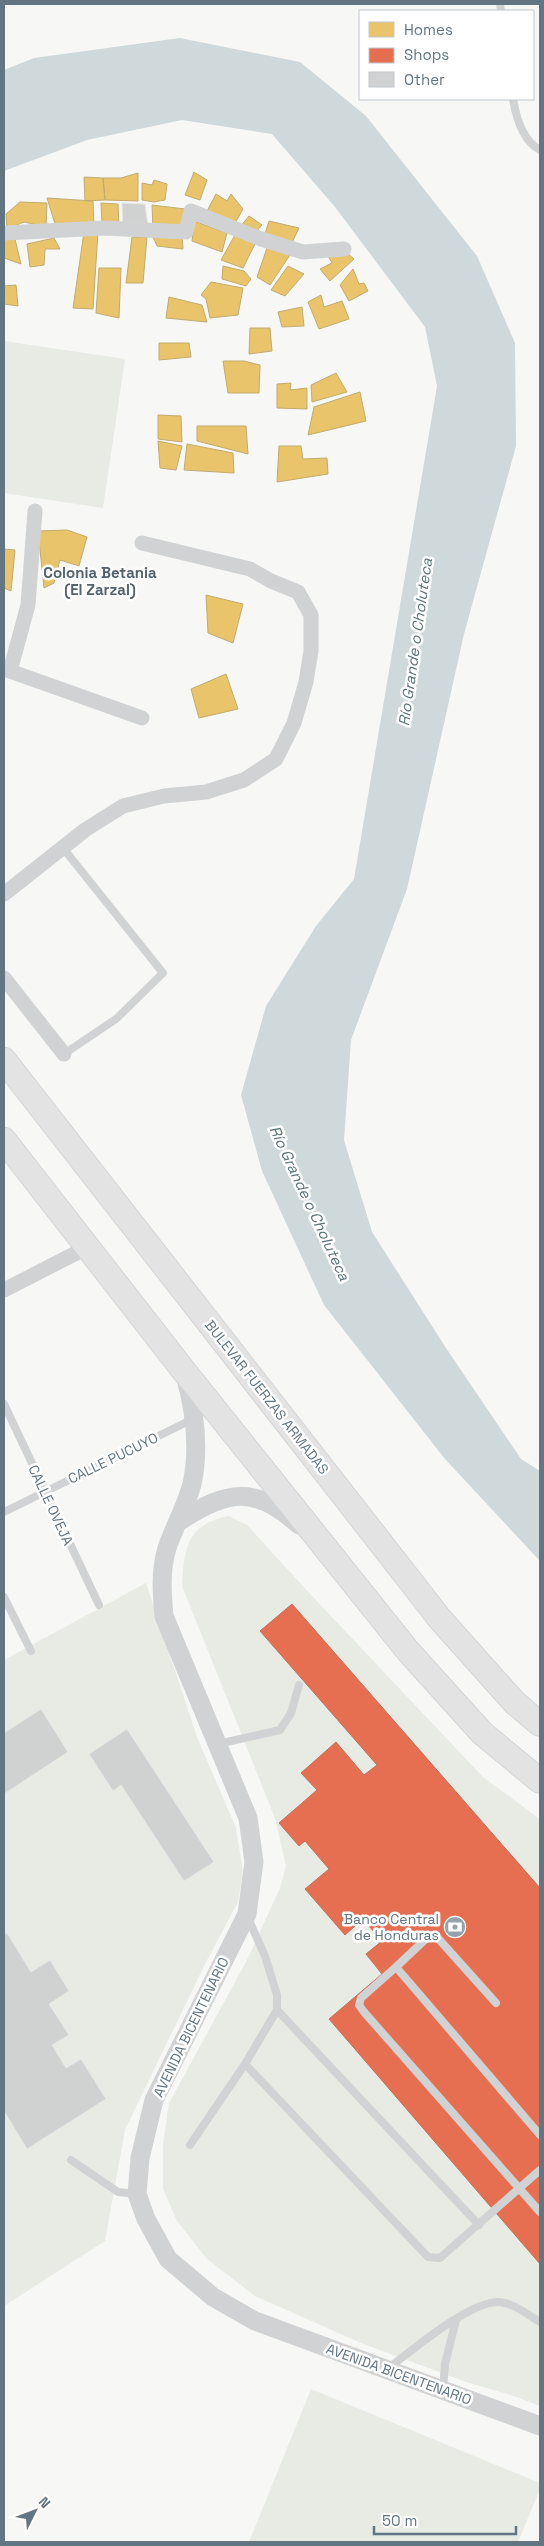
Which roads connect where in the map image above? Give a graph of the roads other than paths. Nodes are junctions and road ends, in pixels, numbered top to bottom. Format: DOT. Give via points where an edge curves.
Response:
graph roads {
  1 [pos="513,100"];
  2 [pos="540,150"];
  3 [pos="4,233"];
  4 [pos="344,249"];
  5 [pos="35,511"];
  6 [pos="142,543"];
  7 [pos="7,670"];
  8 [pos="142,718"];
  9 [pos="63,848"];
  10 [pos="4,894"];
  11 [pos="4,978"];
  12 [pos="64,1054"];
  13 [pos="4,1060"];
  14 [pos="4,1140"];
  15 [pos="88,1247"];
  16 [pos="4,1290"];
  17 [pos="184,1372"];
  18 [pos="4,1404"];
  19 [pos="195,1418"];
  20 [pos="45,1491"];
  21 [pos="4,1512"];
  22 [pos="180,1521"];
  23 [pos="325,1549"];
  24 [pos="4,1597"];
  25 [pos="99,1605"];
  26 [pos="31,1651"];
  27 [pos="299,1685"];
  28 [pos="540,1724"];
  29 [pos="216,1744"];
  30 [pos="540,1781"];
  31 [pos="246,1914"];
  32 [pos="396,1967"];
  33 [pos="496,2003"];
  34 [pos="277,2010"];
  35 [pos="245,2064"];
  36 [pos="540,2135"];
  37 [pos="190,2145"];
  38 [pos="71,2160"];
  39 [pos="540,2170"];
  40 [pos="521,2189"];
  41 [pos="138,2194"];
  42 [pos="540,2212"];
  43 [pos="479,2224"];
  44 [pos="456,2320"];
  45 [pos="540,2322"];
  46 [pos="386,2370"];
  47 [pos="443,2390"];
  48 [pos="540,2426"];
  1 -- 2 [label="lane" via="516,117 533,146"];
  3 -- 4 [label="street" via="105,228 186,232 191,212 303,252"];
  5 -- 7 [label="street" via="28,605"];
  6 -- 9 [label="street" via="250,569 298,592 311,615 311,651 306,682 294,723 276,759 244,780 206,792 164,796 123,806"];
  7 -- 8 [label="street"];
  9 -- 10 [label="street"];
  9 -- 12 [label="lane" via="163,973 116,1018"];
  11 -- 12 [label="street"];
  13 -- 28 [label="highway, BULEVAR FUERZAS ARMADAS" via="440,1619 515,1703"];
  14 -- 15 [label="highway"];
  15 -- 16 [label="street"];
  15 -- 17 [label="highway"];
  17 -- 19 [label="street, AVENIDA BICENTENARIO"];
  17 -- 23 [label="highway"];
  18 -- 20 [label="lane, CALLE OVEJA"];
  19 -- 20 [label="lane, CALLE PUCUYO"];
  19 -- 22 [label="street, AVENIDA BICENTENARIO" via="192,1484"];
  20 -- 21 [label="lane, CALLE PUCUYO"];
  20 -- 25 [label="lane, CALLE OVEJA"];
  22 -- 23 [label="street" via="205,1504 226,1496 248,1497 270,1503 288,1515"];
  22 -- 29 [label="street, AVENIDA BICENTENARIO" via="167,1548 161,1583 164,1616"];
  23 -- 30 [label="highway" via="408,1651 482,1733"];
  24 -- 26 [label="lane"];
  27 -- 29 [label="lane" via="291,1713 280,1730"];
  29 -- 31 [label="street, AVENIDA BICENTENARIO" via="248,1818 254,1862"];
  31 -- 34 [label="lane" via="265,1956 277,1995"];
  31 -- 41 [label="street, AVENIDA BICENTENARIO" via="154,2100 140,2158"];
  32 -- 33 [label="lane" via="430,1935 436,1936"];
  32 -- 36 [label="lane"];
  32 -- 40 [label="lane" via="360,1998 359,2005"];
  34 -- 35 [label="lane"];
  34 -- 43 [label="lane"];
  35 -- 37 [label="lane"];
  35 -- 43 [label="lane" via="428,2257 440,2258"];
  38 -- 41 [label="lane" via="118,2192"];
  39 -- 40 [label="lane"];
  40 -- 42 [label="lane"];
  40 -- 43 [label="lane"];
  41 -- 46 [label="street, AVENIDA BICENTENARIO" via="146,2219 168,2258 212,2297 255,2321"];
  44 -- 45 [label="lane" via="486,2303 501,2302"];
  44 -- 46 [label="lane"];
  44 -- 47 [label="lane" via="445,2364"];
  46 -- 47 [label="street, AVENIDA BICENTENARIO"];
  47 -- 48 [label="street, AVENIDA BICENTENARIO"];
}
